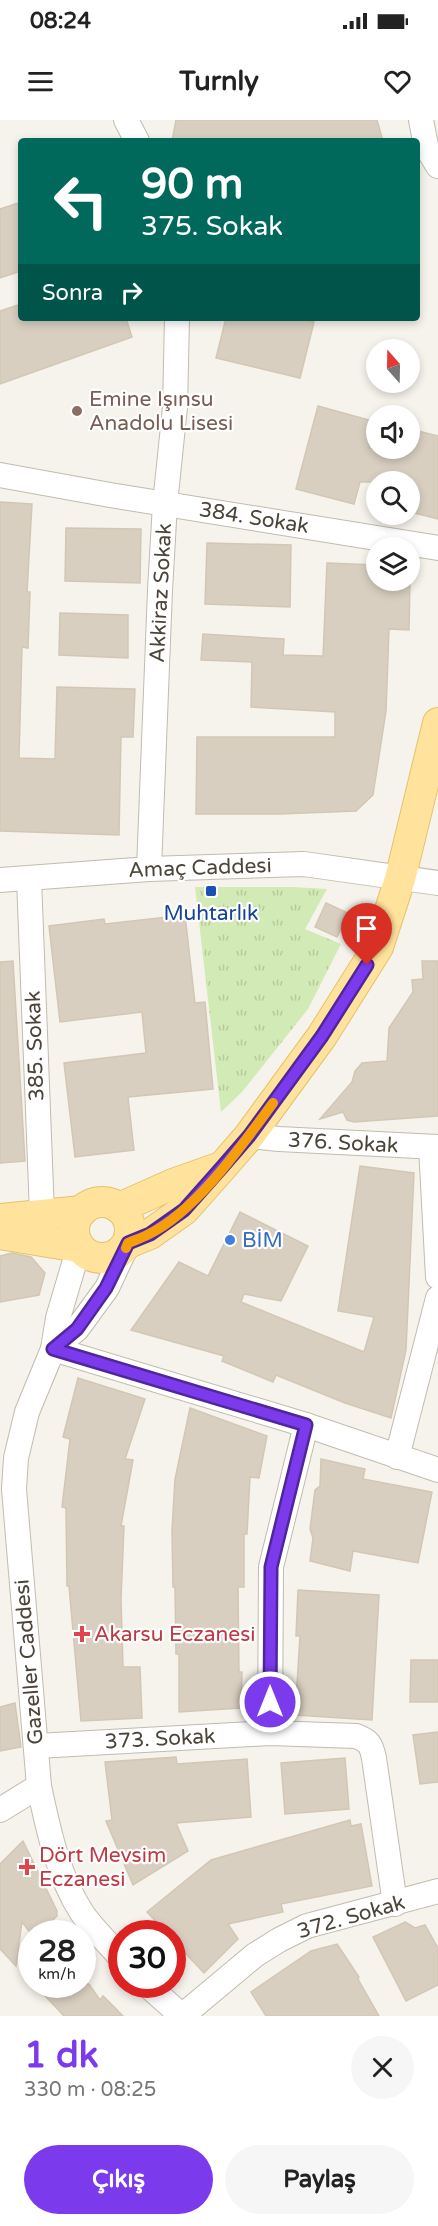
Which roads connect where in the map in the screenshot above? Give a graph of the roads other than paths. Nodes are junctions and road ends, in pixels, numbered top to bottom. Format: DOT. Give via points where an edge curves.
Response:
graph roads {
  1 [pos="126,120"];
  2 [pos="421,120"];
  3 [pos="135,138"];
  4 [pos="438,166"];
  5 [pos="177,321"];
  6 [pos="0,475"];
  7 [pos="165,504"];
  8 [pos="438,548"];
  9 [pos="438,723"];
  10 [pos="149,869"];
  11 [pos="29,879"];
  12 [pos="400,879"];
  13 [pos="0,880"];
  14 [pos="438,883"];
  15 [pos="249,1136"];
  16 [pos="434,1147"];
  17 [pos="223,1166"];
  18 [pos="119,1208"];
  19 [pos="82,1211"];
  20 [pos="42,1214"];
  21 [pos="0,1219"];
  22 [pos="0,1234"];
  23 [pos="128,1243"];
  24 [pos="79,1247"];
  25 [pos="438,1277"];
  26 [pos="438,1298"];
  27 [pos="53,1349"];
  28 [pos="306,1425"];
  29 [pos="397,1456"];
  30 [pos="438,1470"];
  31 [pos="8,1532"];
  32 [pos="270,1733"];
  33 [pos="37,1746"];
  34 [pos="39,1786"];
  35 [pos="0,1810"];
  36 [pos="438,1891"];
  37 [pos="395,1904"];
  38 [pos="108,1943"];
  39 [pos="162,1998"];
  40 [pos="182,2016"];
  1 -- 3 [label="street"];
  2 -- 4 [label="street" via="426,146"];
  5 -- 7 [label="street, Akkiraz Sokak" via="175,407"];
  6 -- 7 [label="street, 384. Sokak"];
  7 -- 8 [label="street, 384. Sokak"];
  7 -- 10 [label="street, Akkiraz Sokak"];
  9 -- 12 [label="main road"];
  10 -- 11 [label="street, Amaç Caddesi"];
  10 -- 12 [label="street, Amaç Caddesi" via="304,864"];
  11 -- 13 [label="street, Amaç Caddesi"];
  11 -- 20 [label="street, 385. Sokak"];
  12 -- 14 [label="street, Amaç Caddesi"];
  12 -- 15 [label="main road" via="378,947 322,1036"];
  15 -- 16 [label="street, 376. Sokak"];
  15 -- 17 [label="main road"];
  16 -- 25 [label="street"];
  17 -- 18 [label="main road"];
  17 -- 23 [label="main road" via="184,1210 150,1234"];
  18 -- 19 [label="main road" via="96,1203"];
  18 -- 23 [label="main road" via="130,1224"];
  19 -- 20 [label="main road"];
  19 -- 24 [label="main road" via="74,1233"];
  20 -- 21 [label="main road"];
  22 -- 24 [label="main road"];
  23 -- 24 [label="main road" via="122,1251 104,1259 86,1254"];
  23 -- 27 [label="street, Gazeller Caddesi" via="106,1288 77,1329"];
  24 -- 27 [label="street, Gazeller Caddesi"];
  26 -- 29 [label="street"];
  27 -- 28 [label="street"];
  27 -- 31 [label="street, Gazeller Caddesi" via="27,1412 16,1458"];
  28 -- 29 [label="street"];
  28 -- 32 [label="street" via="271,1567"];
  29 -- 30 [label="street"];
  31 -- 33 [label="street, Gazeller Caddesi"];
  32 -- 33 [label="street, 373. Sokak"];
  32 -- 37 [label="street, 373. Sokak" via="356,1736 368,1740"];
  33 -- 34 [label="street, Gazeller Caddesi"];
  34 -- 35 [label="street"];
  34 -- 38 [label="street, Gazeller Caddesi" via="68,1887 83,1914"];
  36 -- 37 [label="street, 372. Sokak"];
  37 -- 40 [label="street, 372. Sokak" via="307,1926 279,1940"];
  39 -- 40 [label="street"];
}
